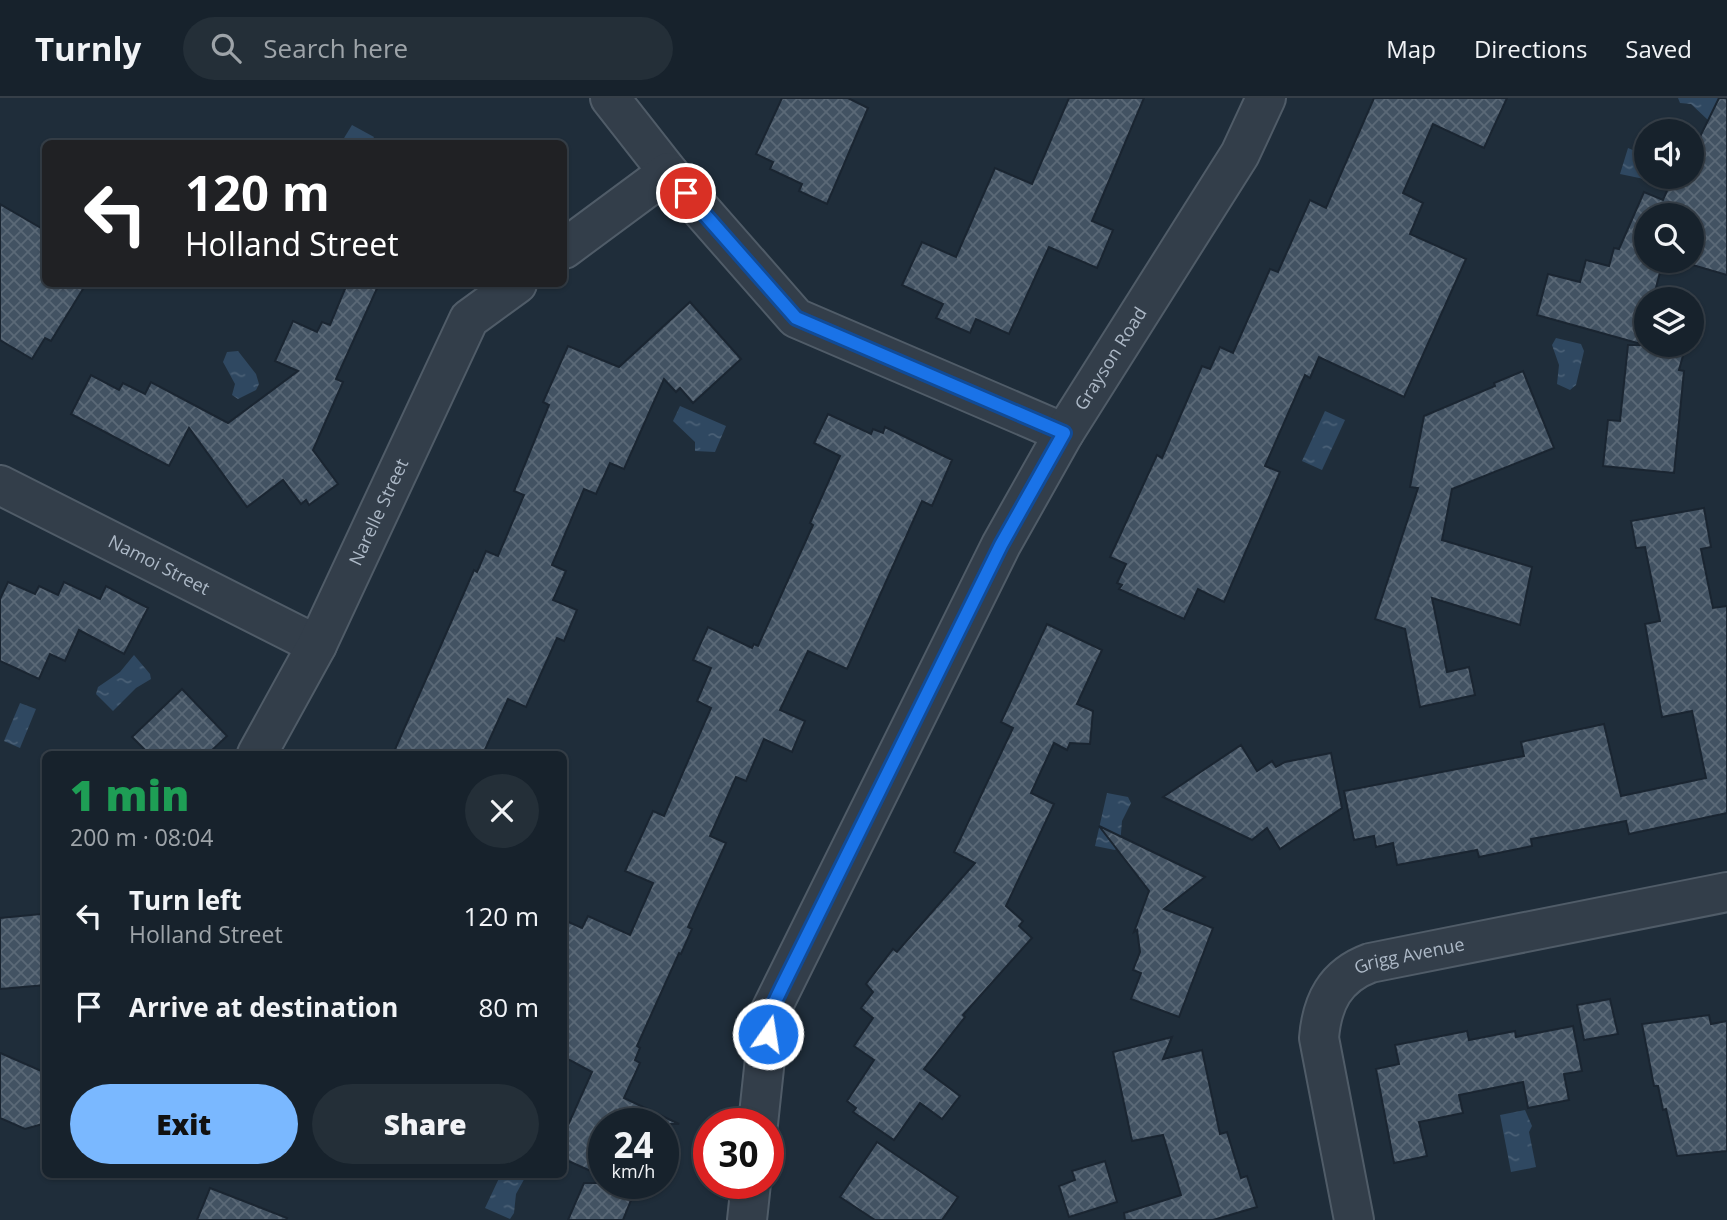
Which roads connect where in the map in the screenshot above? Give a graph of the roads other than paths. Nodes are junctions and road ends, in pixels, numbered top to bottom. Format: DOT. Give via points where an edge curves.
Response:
graph roads {
  1 [pos="610,98"];
  2 [pos="1266,98"];
  3 [pos="668,172"];
  4 [pos="567,247"];
  5 [pos="513,287"];
  6 [pos="1064,433"];
  7 [pos="0,485"];
  8 [pos="317,646"];
  9 [pos="259,751"];
  10 [pos="1727,892"];
  11 [pos="760,1108"];
  12 [pos="749,1199"];
  13 [pos="747,1220"];
  14 [pos="1354,1220"];
  1 -- 3 [label="street"];
  2 -- 6 [label="street, Grayson Road" via="1240,153"];
  3 -- 4 [label="street"];
  3 -- 6 [label="street" via="796,318"];
  5 -- 8 [label="street, Narelle Street" via="469,319"];
  6 -- 11 [label="street, Grayson Road" via="1001,545 770,1012"];
  7 -- 8 [label="street, Namoi Street"];
  8 -- 9 [label="street, Narelle Street"];
  10 -- 14 [label="street, Grigg Avenue" via="1370,963 1346,976 1321,1013 1319,1038"];
  12 -- 13 [label="street"];
}
